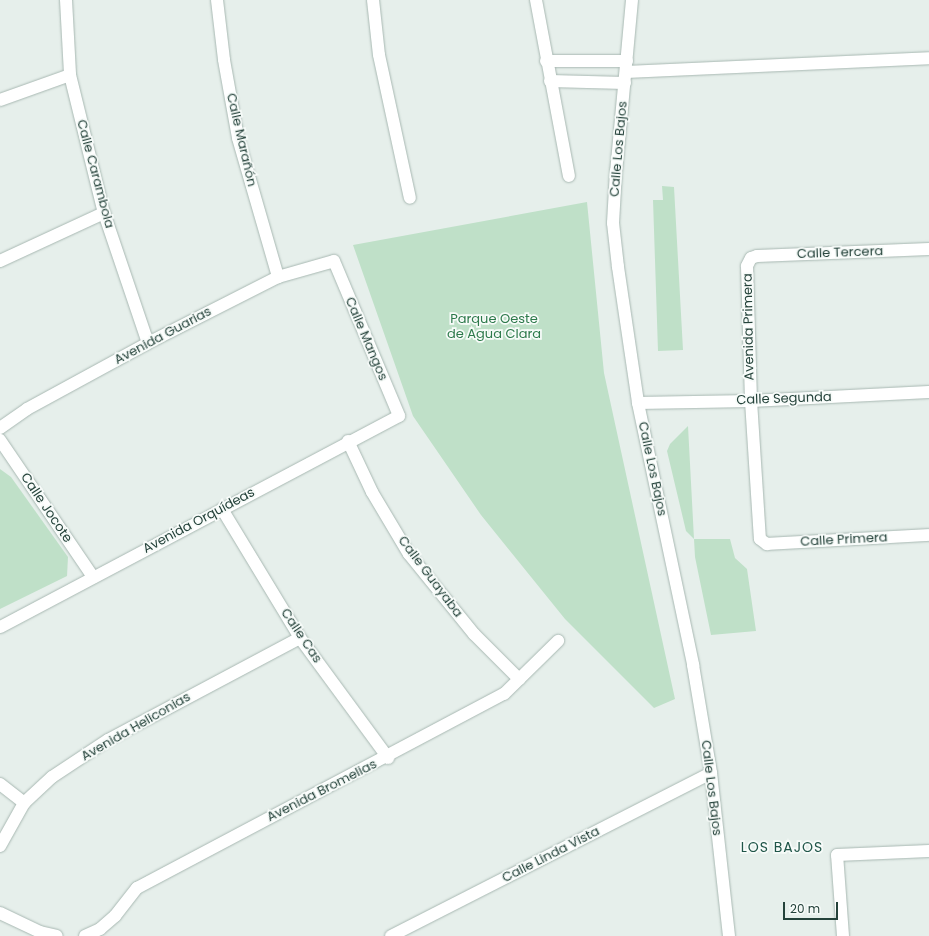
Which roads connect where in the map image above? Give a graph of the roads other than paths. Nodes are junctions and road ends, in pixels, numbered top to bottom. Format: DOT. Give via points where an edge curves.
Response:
graph roads {
  1 [pos="66,0"];
  2 [pos="217,0"];
  3 [pos="373,0"];
  4 [pos="536,0"];
  5 [pos="632,0"];
  6 [pos="929,58"];
  7 [pos="546,61"];
  8 [pos="626,72"];
  9 [pos="70,76"];
  10 [pos="550,81"];
  11 [pos="0,100"];
  12 [pos="569,176"];
  13 [pos="410,198"];
  14 [pos="104,213"];
  15 [pos="929,249"];
  16 [pos="751,258"];
  17 [pos="0,261"];
  18 [pos="334,261"];
  19 [pos="278,277"];
  20 [pos="148,343"];
  21 [pos="929,392"];
  22 [pos="751,401"];
  23 [pos="638,403"];
  24 [pos="399,416"];
  25 [pos="0,428"];
  26 [pos="0,440"];
  27 [pos="348,441"];
  28 [pos="222,509"];
  29 [pos="929,535"];
  30 [pos="760,539"];
  31 [pos="93,577"];
  32 [pos="0,627"];
  33 [pos="300,638"];
  34 [pos="558,641"];
  35 [pos="519,679"];
  36 [pos="388,758"];
  37 [pos="711,773"];
  38 [pos="0,784"];
  39 [pos="24,803"];
  40 [pos="0,846"];
  41 [pos="929,851"];
  42 [pos="0,913"];
  43 [pos="57,936"];
  44 [pos="86,936"];
  45 [pos="391,936"];
  46 [pos="729,936"];
  47 [pos="843,936"];
  1 -- 9 [label="street, Calle Carambola"];
  2 -- 19 [label="street, Calle Marañón" via="224,60 238,138"];
  3 -- 13 [label="street" via="379,55"];
  4 -- 7 [label="street"];
  5 -- 8 [label="street, Calle Los Bajos"];
  6 -- 8 [label="street"];
  7 -- 8 [label="street"];
  7 -- 10 [label="street"];
  8 -- 10 [label="street"];
  8 -- 23 [label="street, Calle Los Bajos" via="613,223"];
  9 -- 11 [label="street"];
  9 -- 14 [label="street, Calle Carambola"];
  10 -- 12 [label="street"];
  14 -- 17 [label="street"];
  14 -- 20 [label="street, Calle Carambola"];
  15 -- 16 [label="street, Calle Tercera"];
  16 -- 22 [label="street, Avenida Primera" via="747,266"];
  18 -- 19 [label="street, Avenida Guarias"];
  18 -- 24 [label="street, Calle Mangos"];
  19 -- 20 [label="street, Avenida Guarias"];
  20 -- 25 [label="street, Avenida Guarias" via="27,409"];
  21 -- 22 [label="street, Calle Segunda"];
  22 -- 23 [label="street, Calle Segunda"];
  22 -- 30 [label="street, Avenida Primera"];
  23 -- 37 [label="street, Calle Los Bajos" via="693,665"];
  24 -- 27 [label="street, Avenida Orquídeas"];
  26 -- 31 [label="street, Calle Jocote"];
  27 -- 28 [label="street, Avenida Orquídeas"];
  27 -- 35 [label="street, Calle Guayaba" via="372,492 409,554 474,634"];
  28 -- 31 [label="street, Avenida Orquídeas"];
  28 -- 33 [label="street, Calle Cas"];
  29 -- 30 [label="street, Calle Primera" via="767,544"];
  31 -- 32 [label="street, Avenida Orquídeas"];
  33 -- 36 [label="street, Calle Cas"];
  33 -- 39 [label="street, Avenida Heliconias" via="108,740 52,777"];
  34 -- 35 [label="street, Avenida Bromelias"];
  35 -- 36 [label="street, Avenida Bromelias" via="504,694"];
  36 -- 44 [label="street, Avenida Bromelias" via="137,888 115,916 100,929"];
  37 -- 45 [label="street, Calle Linda Vista"];
  37 -- 46 [label="street, Calle Los Bajos"];
  38 -- 39 [label="street"];
  39 -- 40 [label="street, Avenida Heliconias"];
  41 -- 47 [label="street" via="837,855"];
  42 -- 43 [label="street" via="40,932"];
}
